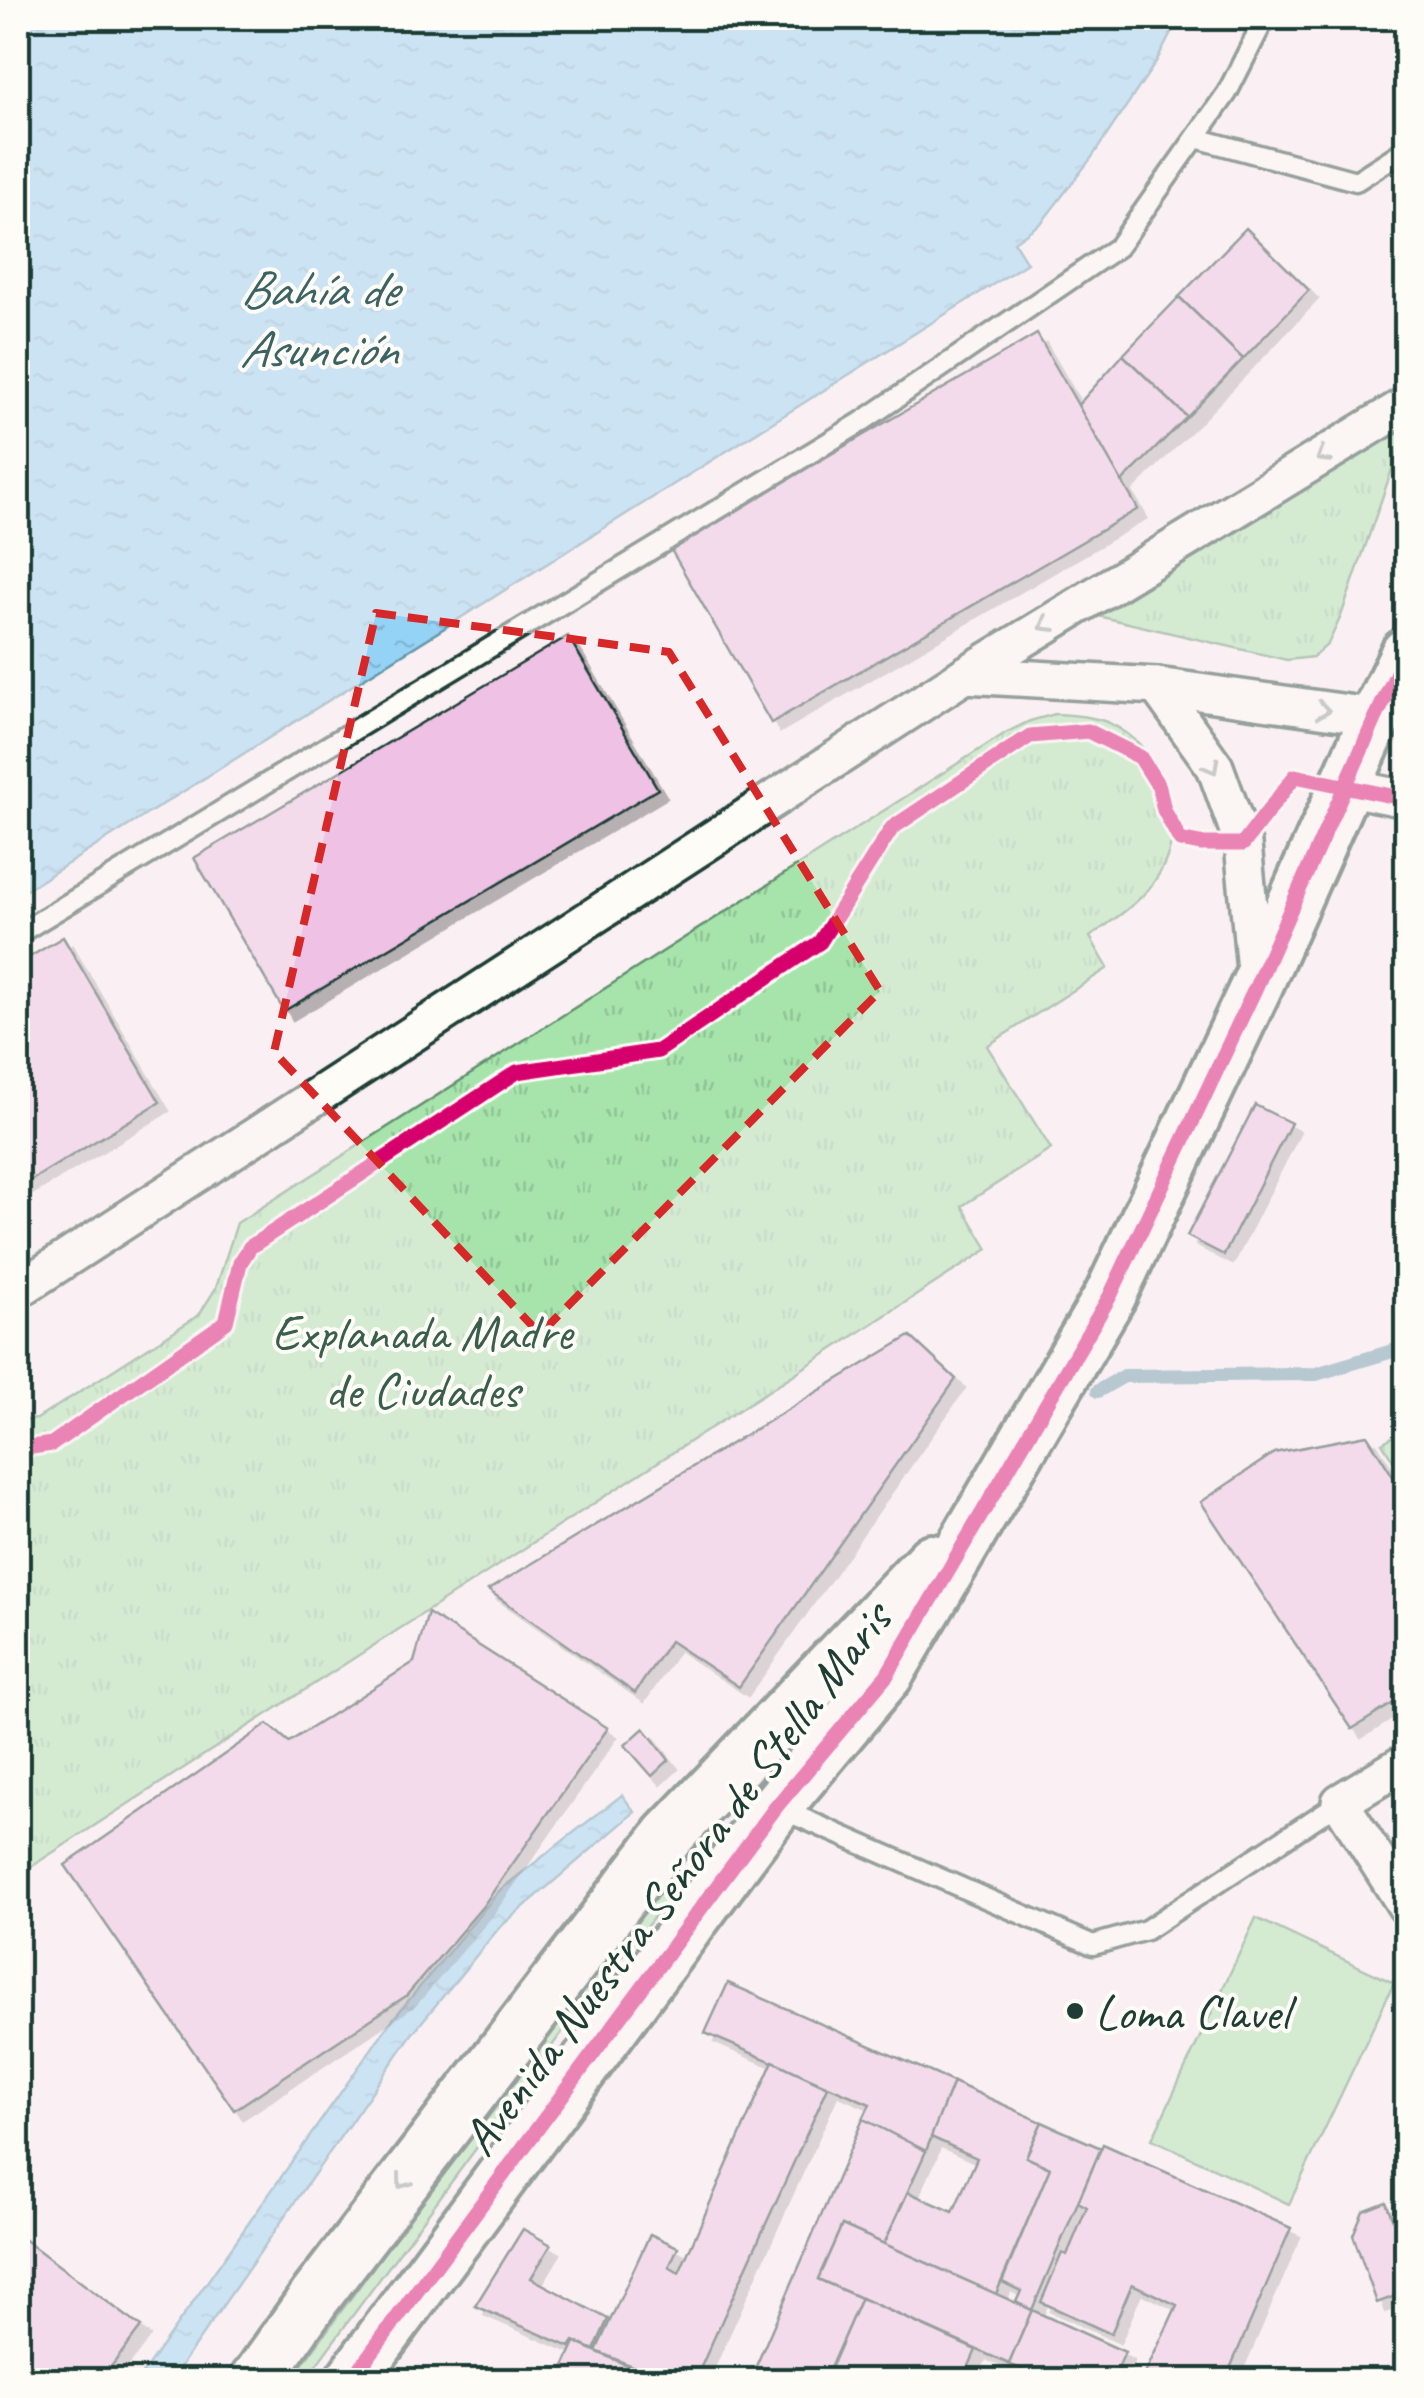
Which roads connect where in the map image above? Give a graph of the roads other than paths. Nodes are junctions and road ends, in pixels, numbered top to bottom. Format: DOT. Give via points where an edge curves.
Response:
graph roads {
  1 [pos="1265,18"];
  2 [pos="1196,138"];
  3 [pos="1406,149"];
  4 [pos="1406,405"];
  5 [pos="1406,654"];
  6 [pos="965,675"];
  7 [pos="1157,686"];
  8 [pos="1376,717"];
  9 [pos="1345,787"];
  10 [pos="1406,799"];
  11 [pos="18,934"];
  12 [pos="1256,987"];
  13 [pos="18,1290"];
  14 [pos="1009,1468"];
  15 [pos="1406,1762"];
  16 [pos="1340,1802"];
  17 [pos="776,1807"];
  18 [pos="1406,1906"];
  19 [pos="256,2380"];
  20 [pos="351,2380"];
  1 -- 2 [label="lane" via="1228,93"];
  2 -- 3 [label="lane" via="1356,181"];
  2 -- 11 [label="lane" via="1118,247 860,423"];
  4 -- 6 [label="street, one-way"];
  5 -- 8 [label="street, Avenida Nuestra Señora de Stella Maris"];
  6 -- 7 [label="street"];
  6 -- 13 [label="street"];
  7 -- 8 [label="street, one-way"];
  7 -- 12 [label="street, one-way" via="1215,767 1243,844"];
  8 -- 9 [label="street, Avenida Nuestra Señora de Stella Maris"];
  9 -- 10 [label="street"];
  9 -- 12 [label="street, Avenida Nuestra Señora de Stella Maris"];
  12 -- 14 [label="street, Avenida Nuestra Señora de Stella Maris" via="1110,1296"];
  14 -- 17 [label="street, Avenida Nuestra Señora de Stella Maris" via="887,1676"];
  14 -- 19 [label="street, Avenida Nuestra Señora de Stella Maris, one-way" via="948,1543 669,1835"];
  15 -- 16 [label="street"];
  16 -- 17 [label="lane" via="1146,1930 1092,1945"];
  16 -- 18 [label="street"];
  17 -- 20 [label="street, Avenida Nuestra Señora de Stella Maris"];
}
